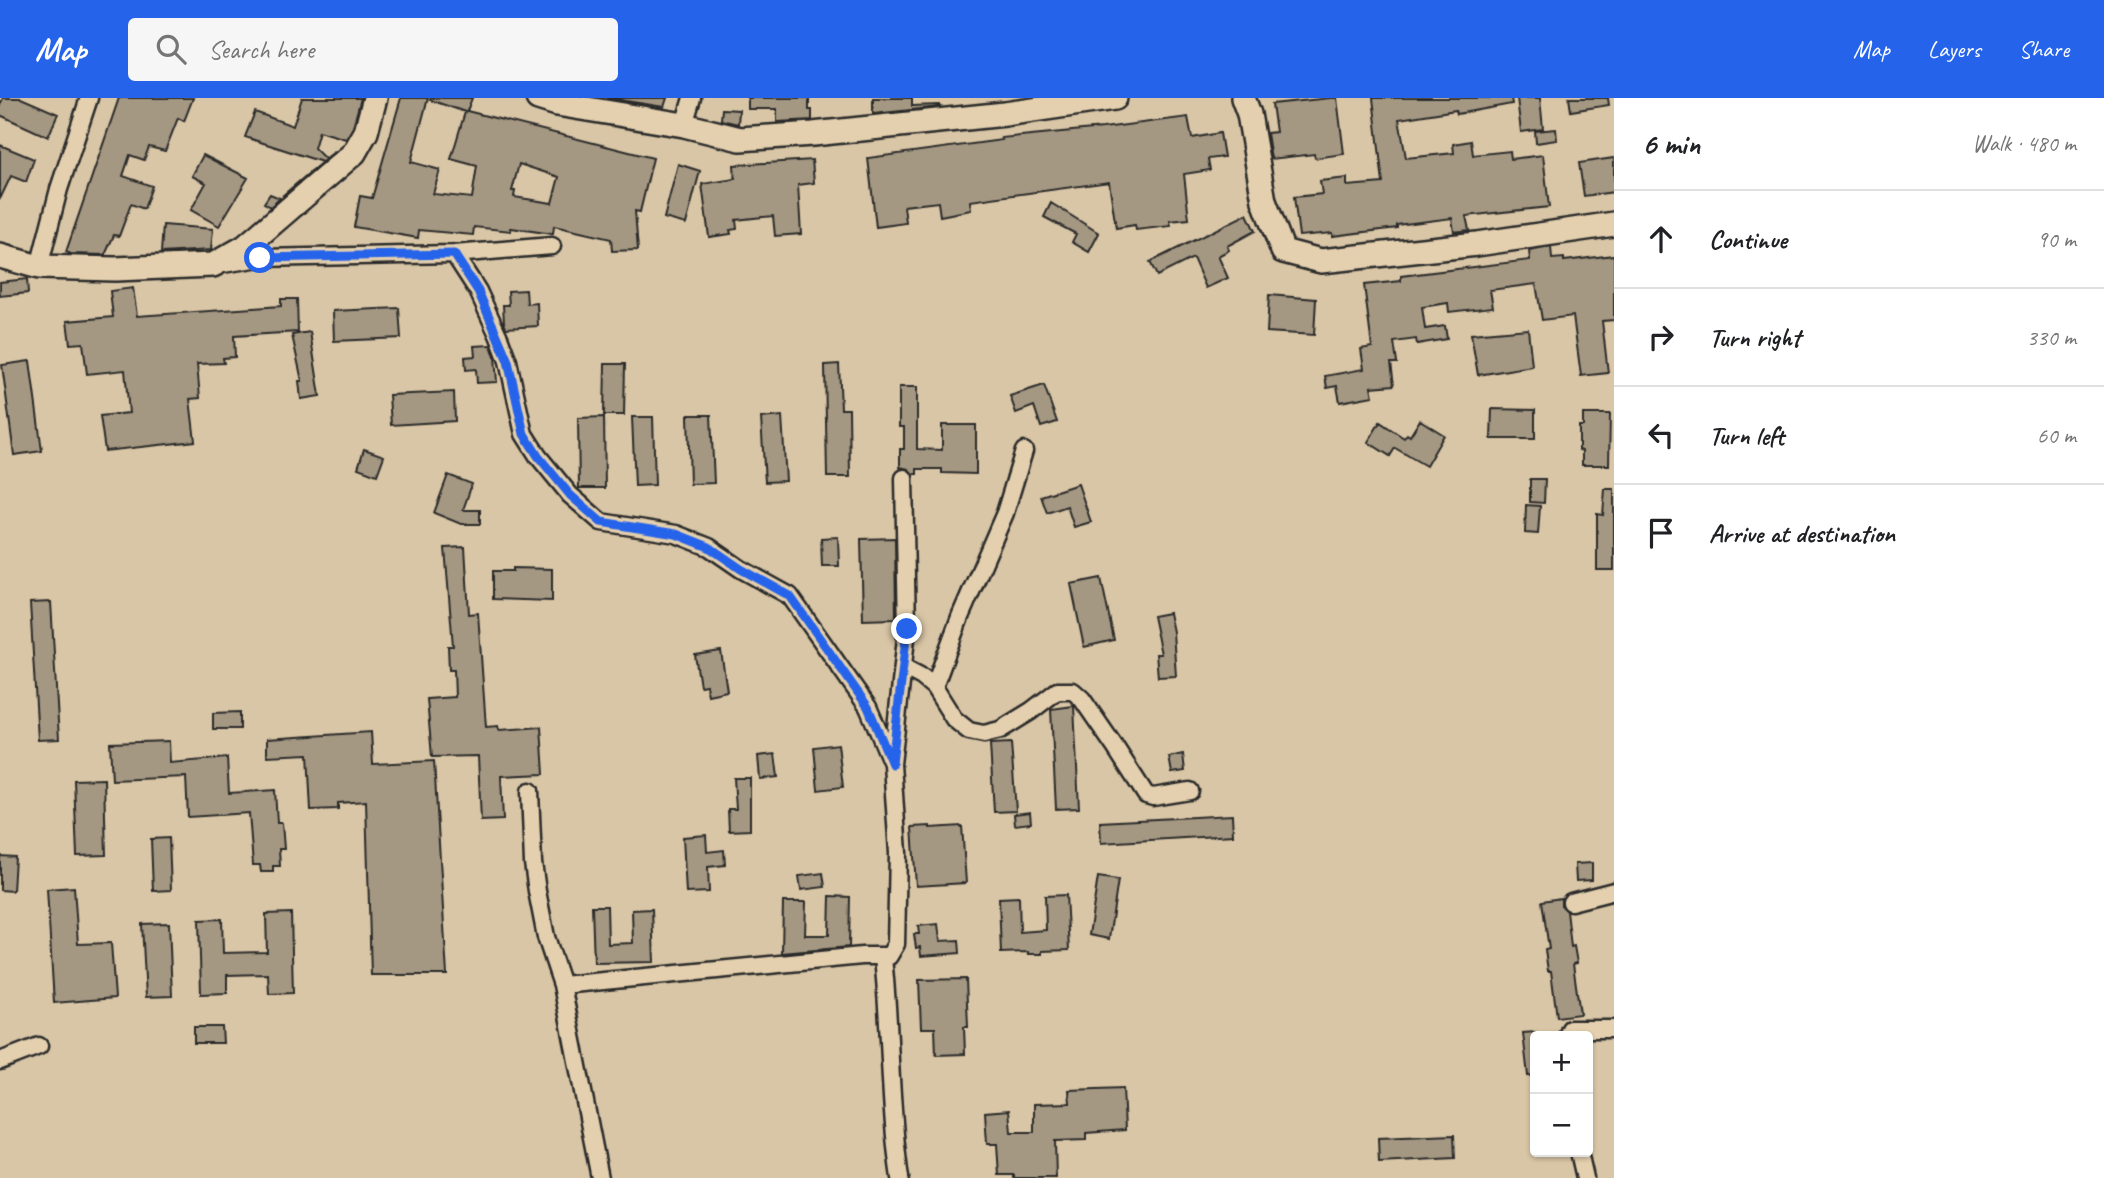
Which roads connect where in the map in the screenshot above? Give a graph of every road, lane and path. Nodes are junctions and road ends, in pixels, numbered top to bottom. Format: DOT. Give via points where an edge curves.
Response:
graph roads {
  1 [pos="89,98"];
  2 [pos="375,98"];
  3 [pos="538,98"];
  4 [pos="692,98"];
  5 [pos="1115,98"];
  6 [pos="1243,98"];
  7 [pos="684,125"];
  8 [pos="1614,224"];
  9 [pos="552,246"];
  10 [pos="454,254"];
  11 [pos="0,256"];
  12 [pos="213,265"];
  13 [pos="39,267"];
  14 [pos="1024,451"];
  15 [pos="904,478"];
  16 [pos="903,667"];
  17 [pos="934,687"];
  18 [pos="892,764"];
  19 [pos="530,791"];
  20 [pos="1190,791"];
  21 [pos="1614,891"];
  22 [pos="1571,902"];
  23 [pos="883,958"];
  24 [pos="562,985"];
  25 [pos="1614,1029"];
  26 [pos="1569,1031"];
  27 [pos="39,1046"];
  28 [pos="0,1060"];
  29 [pos="1580,1157"];
  30 [pos="600,1178"];
  31 [pos="900,1178"];
  32 [pos="1585,1178"];
  1 -- 13 [label="street"];
  2 -- 12 [label="street" via="366,132 354,153 245,247"];
  3 -- 7 [label="street"];
  4 -- 7 [label="street"];
  5 -- 7 [label="street" via="1005,114 740,139"];
  6 -- 8 [label="street" via="1264,201 1283,251 1321,261"];
  9 -- 10 [label="street"];
  10 -- 12 [label="street" via="260,258"];
  10 -- 18 [label="street" via="478,291 508,361 524,434 570,495 601,522 676,534 709,547 790,596 868,707"];
  11 -- 13 [label="street"];
  12 -- 13 [label="street"];
  14 -- 17 [label="street" via="1006,513"];
  15 -- 16 [label="street" via="907,629"];
  16 -- 17 [label="street"];
  16 -- 18 [label="street"];
  17 -- 20 [label="street" via="954,719 969,731 984,734 1000,730 1057,691 1073,691 1146,796"];
  18 -- 23 [label="street" via="898,853 896,944"];
  19 -- 24 [label="street" via="537,891"];
  21 -- 22 [label="street"];
  23 -- 24 [label="street" via="862,956"];
  23 -- 31 [label="street"];
  24 -- 30 [label="street"];
  25 -- 26 [label="street"];
  27 -- 28 [label="street"];
  29 -- 32 [label="street"];
}
